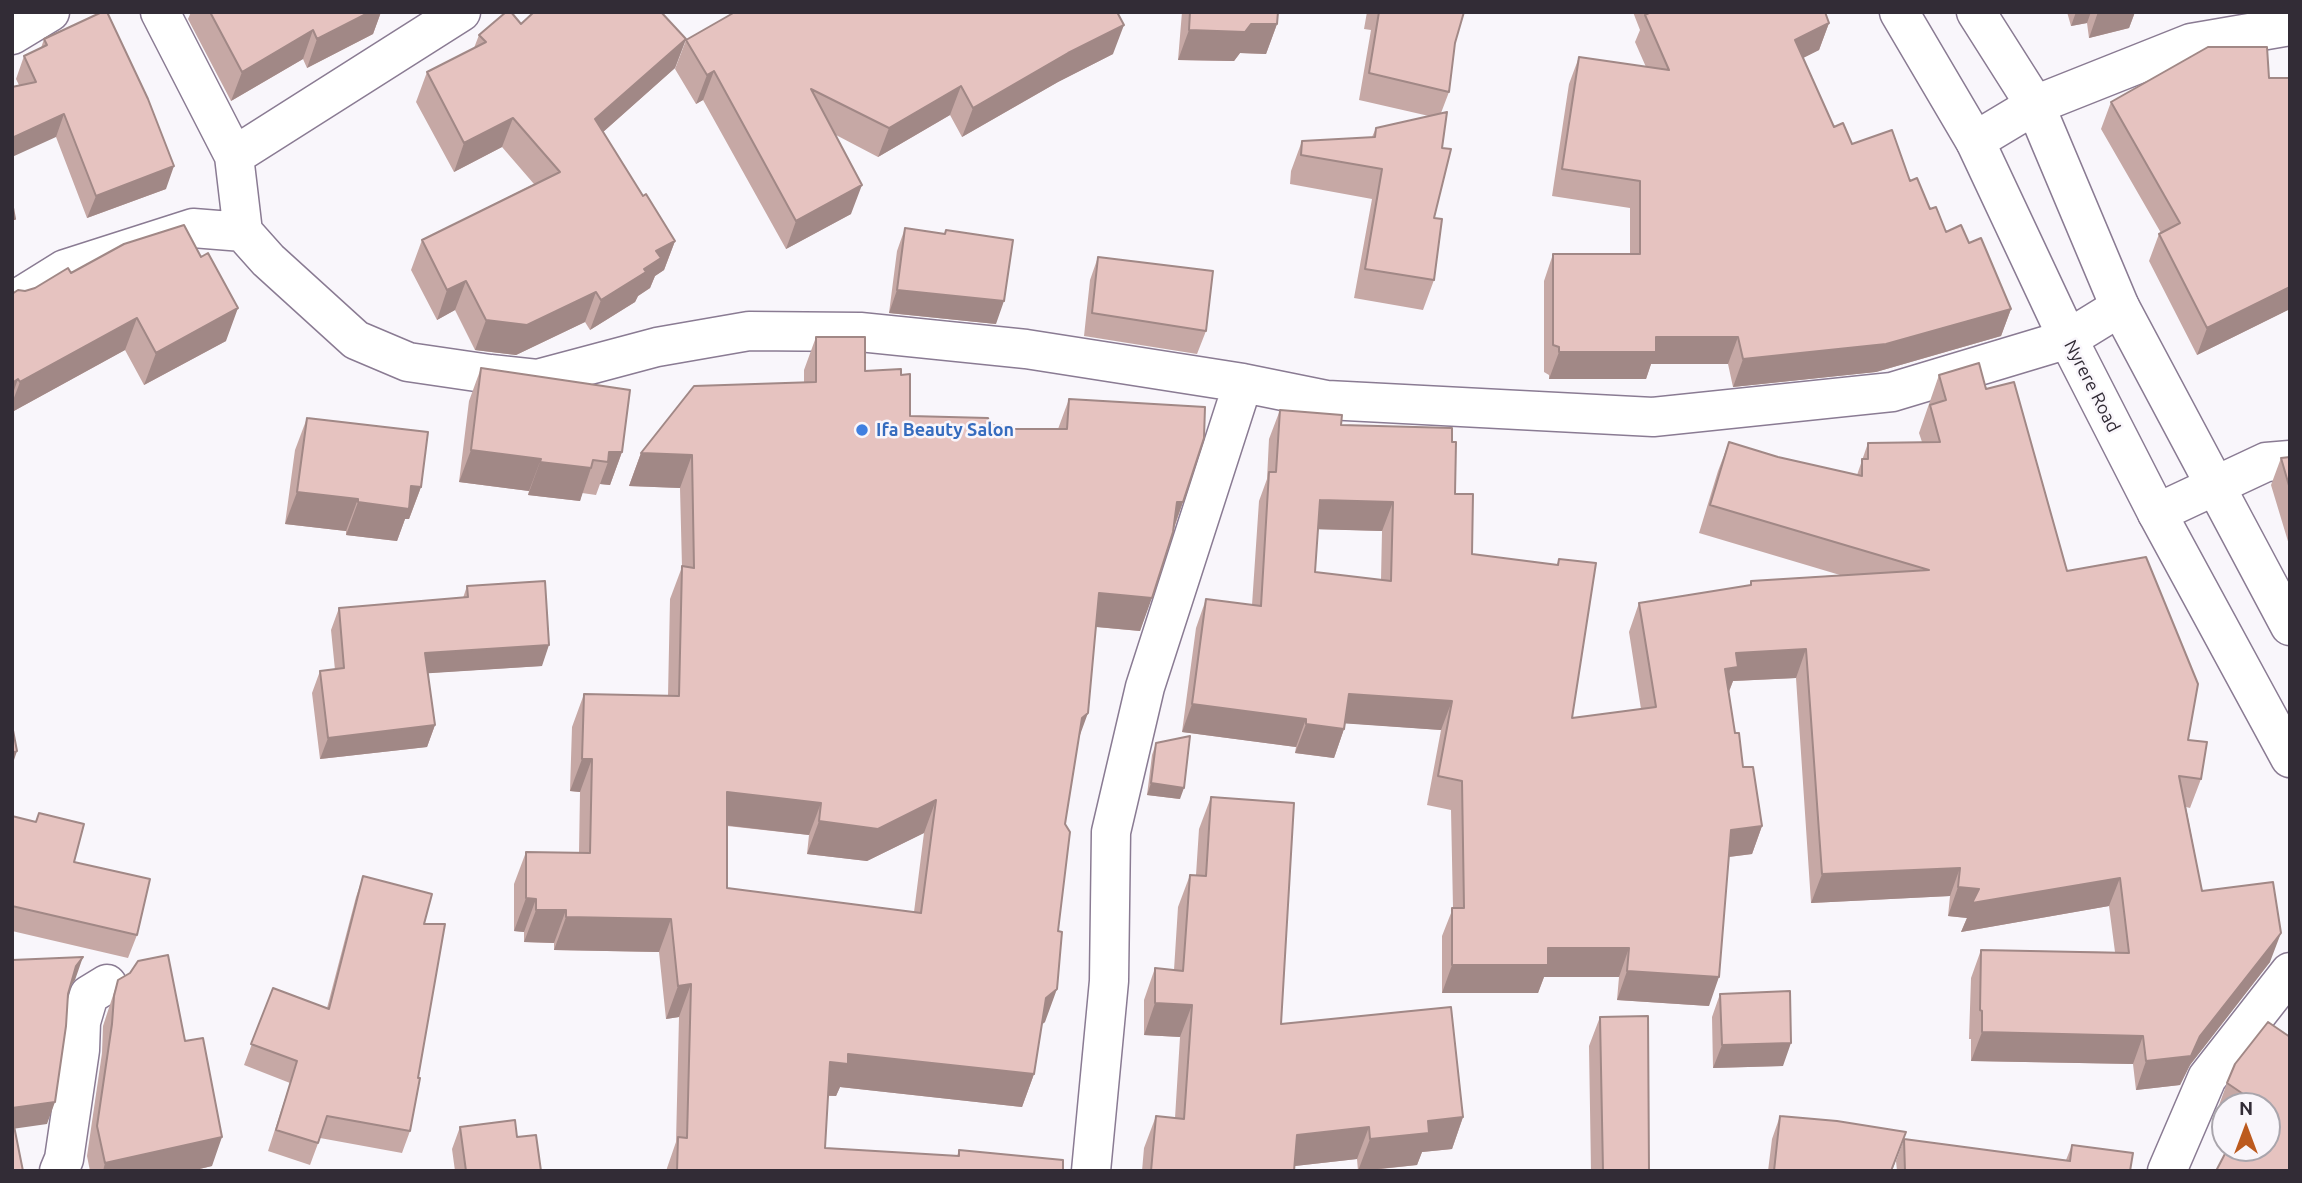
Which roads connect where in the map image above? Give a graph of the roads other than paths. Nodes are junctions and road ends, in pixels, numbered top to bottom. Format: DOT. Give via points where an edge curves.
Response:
graph roads {
  1 [pos="50,12"];
  2 [pos="160,12"];
  3 [pos="461,12"];
  4 [pos="1899,12"];
  5 [pos="1976,12"];
  6 [pos="2290,26"];
  7 [pos="12,35"];
  8 [pos="2035,105"];
  9 [pos="1975,141"];
  10 [pos="234,156"];
  11 [pos="243,232"];
  12 [pos="12,302"];
  13 [pos="2120,307"];
  14 [pos="2068,339"];
  15 [pos="1243,383"];
  16 [pos="2290,460"];
  17 [pos="2216,484"];
  18 [pos="2157,513"];
  19 [pos="2290,626"];
  20 [pos="2290,758"];
  21 [pos="2290,972"];
  22 [pos="107,985"];
  23 [pos="59,1171"];
  24 [pos="1091,1171"];
  25 [pos="2167,1171"];
  1 -- 7 [label="street"];
  2 -- 10 [label="street"];
  3 -- 10 [label="street"];
  4 -- 9 [label="street, Nyrere Road"];
  5 -- 8 [label="street"];
  6 -- 8 [label="street" via="2191,43"];
  8 -- 9 [label="street"];
  8 -- 13 [label="street"];
  9 -- 14 [label="street, Nyrere Road"];
  10 -- 11 [label="street"];
  11 -- 12 [label="street" via="192,228 65,270"];
  11 -- 15 [label="street" via="356,340 408,362 537,379 657,346 749,331 860,332 1026,349"];
  13 -- 14 [label="street"];
  13 -- 17 [label="street"];
  14 -- 15 [label="street" via="1892,393 1653,417 1327,400"];
  14 -- 18 [label="street, Nyrere Road"];
  15 -- 24 [label="street" via="1145,687 1111,832 1109,981"];
  16 -- 17 [label="street" via="2266,462"];
  17 -- 18 [label="street"];
  17 -- 19 [label="street"];
  18 -- 20 [label="street, Nyrere Road"];
  21 -- 25 [label="street" via="2207,1078"];
  22 -- 23 [label="street" via="89,995 81,1022"];
}
